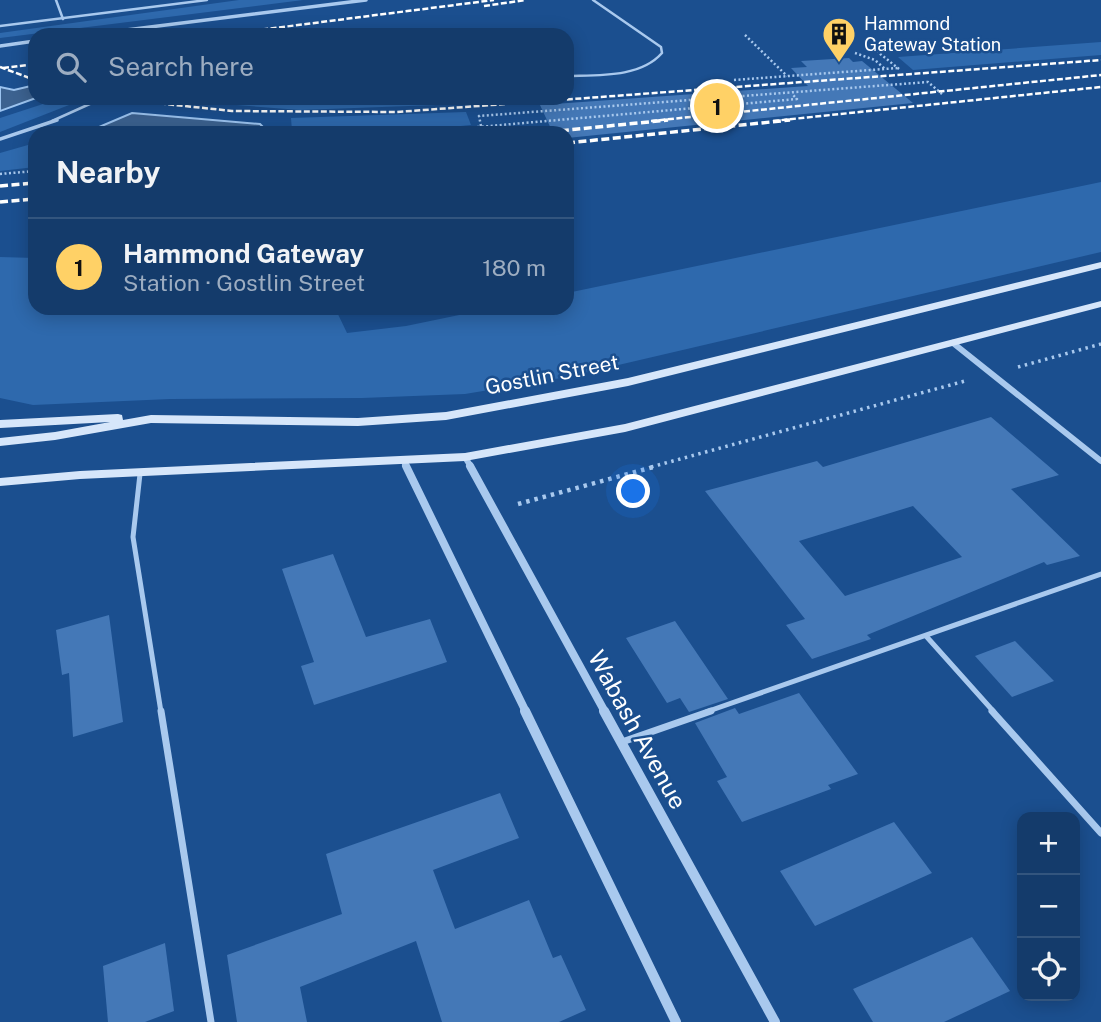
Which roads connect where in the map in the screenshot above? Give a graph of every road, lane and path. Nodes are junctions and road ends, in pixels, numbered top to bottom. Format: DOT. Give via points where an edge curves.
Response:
graph roads {
  1 [pos="56,0"];
  2 [pos="207,0"];
  3 [pos="366,0"];
  4 [pos="593,0"];
  5 [pos="63,19"];
  6 [pos="0,26"];
  7 [pos="142,28"];
  8 [pos="745,35"];
  9 [pos="28,42"];
  10 [pos="0,46"];
  11 [pos="873,48"];
  12 [pos="855,54"];
  13 [pos="885,69"];
  14 [pos="574,75"];
  15 [pos="787,76"];
  16 [pos="734,80"];
  17 [pos="913,80"];
  18 [pos="918,83"];
  19 [pos="942,94"];
  20 [pos="793,95"];
  21 [pos="89,105"];
  22 [pos="600,106"];
  23 [pos="613,114"];
  24 [pos="38,126"];
  25 [pos="481,126"];
  26 [pos="28,130"];
  27 [pos="0,139"];
  28 [pos="28,172"];
  29 [pos="0,174"];
  30 [pos="1101,265"];
  31 [pos="1101,304"];
  32 [pos="953,343"];
  33 [pos="1101,344"];
  34 [pos="1013,368"];
  35 [pos="972,379"];
  36 [pos="151,419"];
  37 [pos="0,424"];
  38 [pos="0,442"];
  39 [pos="465,457"];
  40 [pos="1101,461"];
  41 [pos="404,462"];
  42 [pos="140,474"];
  43 [pos="0,482"];
  44 [pos="516,505"];
  45 [pos="1101,574"];
  46 [pos="926,636"];
  47 [pos="622,742"];
  48 [pos="1101,833"];
  49 [pos="211,1022"];
  50 [pos="676,1022"];
  51 [pos="775,1022"];
  1 -- 5 [label="lane"];
  2 -- 5 [label="lane"];
  3 -- 7 [label="street"];
  4 -- 14 [label="lane" via="662,52 659,59 641,68"];
  5 -- 6 [label="lane"];
  8 -- 15 [label="path"];
  9 -- 10 [label="street"];
  11 -- 13 [label="path" via="899,69"];
  12 -- 13 [label="path" via="875,60"];
  13 -- 15 [label="path"];
  15 -- 16 [label="path"];
  17 -- 18 [label="path"];
  18 -- 19 [label="path" via="928,82"];
  18 -- 20 [label="path"];
  20 -- 22 [label="path"];
  20 -- 23 [label="path" via="797,99"];
  21 -- 24 [label="lane"];
  22 -- 23 [label="path" via="608,106"];
  22 -- 25 [label="path" via="479,116"];
  23 -- 25 [label="path"];
  26 -- 27 [label="lane"];
  28 -- 29 [label="path"];
  30 -- 36 [label="main road, Gostlin Street" via="628,382 446,416 358,422"];
  31 -- 32 [label="main road"];
  32 -- 39 [label="main road" via="625,428"];
  32 -- 40 [label="street"];
  33 -- 34 [label="path"];
  35 -- 44 [label="path"];
  36 -- 37 [label="main road"];
  36 -- 38 [label="main road, Gostlin Street"];
  39 -- 41 [label="main road"];
  39 -- 47 [label="street, Wabash Avenue"];
  41 -- 42 [label="main road"];
  41 -- 50 [label="street"];
  42 -- 43 [label="main road"];
  42 -- 49 [label="lane" via="133,537"];
  45 -- 46 [label="lane"];
  46 -- 47 [label="lane"];
  46 -- 48 [label="lane"];
  47 -- 51 [label="street, Wabash Avenue"];
}
